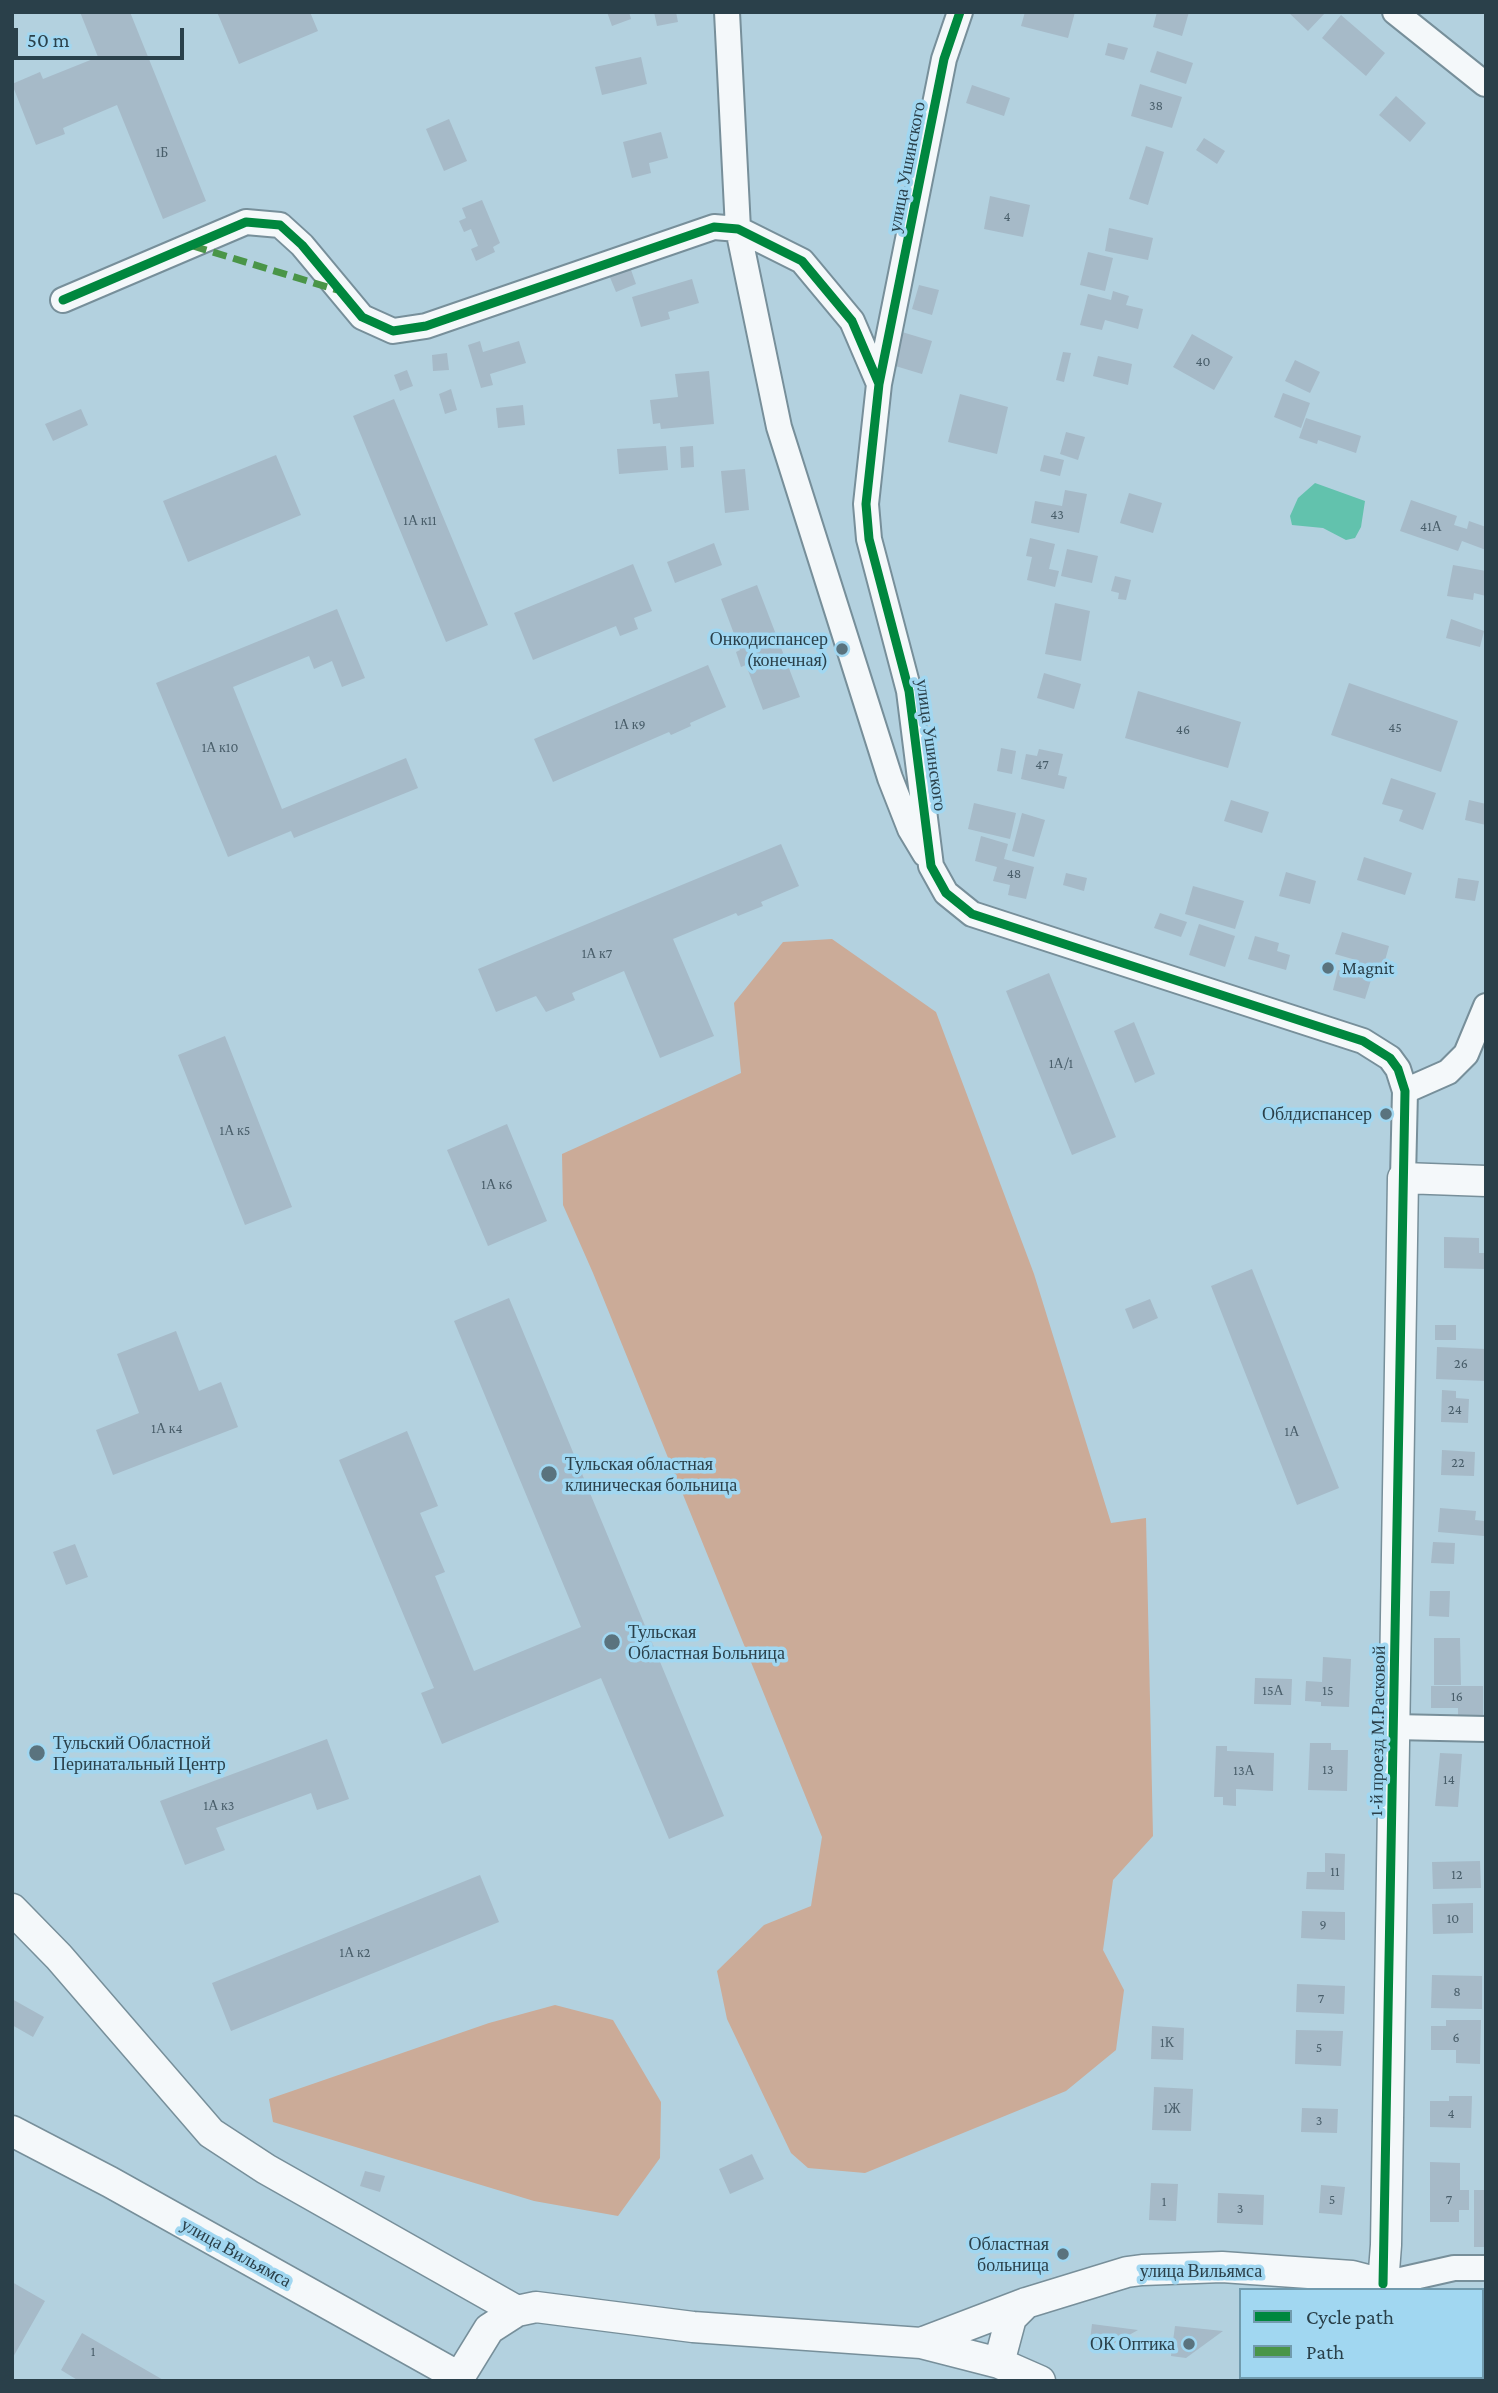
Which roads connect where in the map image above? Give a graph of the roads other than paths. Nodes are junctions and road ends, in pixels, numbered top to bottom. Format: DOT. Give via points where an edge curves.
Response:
graph roads {
  1 [pos="727,12"];
  2 [pos="960,12"];
  3 [pos="1395,12"];
  4 [pos="1485,84"];
  5 [pos="738,229"];
  6 [pos="63,300"];
  7 [pos="880,384"];
  8 [pos="931,866"];
  9 [pos="1486,1006"];
  10 [pos="1405,1091"];
  11 [pos="1403,1178"];
  12 [pos="1486,1181"];
  13 [pos="1394,1727"];
  14 [pos="1486,1729"];
  15 [pos="12,1909"];
  16 [pos="12,2131"];
  17 [pos="1486,2268"];
  18 [pos="1352,2276"];
  19 [pos="1394,2287"];
  20 [pos="1328,2288"];
  21 [pos="1026,2303"];
  22 [pos="517,2311"];
  23 [pos="921,2343"];
  24 [pos="999,2362"];
  25 [pos="458,2379"];
  26 [pos="1040,2381"];
  1 -- 5 [label="street"];
  2 -- 7 [label="street, улица Ушинского" via="944,59"];
  3 -- 4 [label="street"];
  5 -- 6 [label="street" via="714,227 426,326 393,331 362,317 280,225 246,222"];
  5 -- 7 [label="street" via="802,261 852,321"];
  5 -- 8 [label="street" via="779,427 890,778"];
  7 -- 8 [label="street, улица Ушинского" via="866,504 869,539 909,691"];
  8 -- 10 [label="street, улица Ушинского" via="946,893 972,914 1363,1041 1390,1058"];
  9 -- 10 [label="street" via="1466,1054 1448,1072"];
  10 -- 11 [label="street, улица Ушинского"];
  11 -- 12 [label="street"];
  11 -- 13 [label="street, 1-й проезд М.Расковой"];
  13 -- 14 [label="street"];
  13 -- 19 [label="street, 1-й проезд М.Расковой"];
  15 -- 22 [label="street" via="211,2133"];
  16 -- 25 [label="street, улица Вильямса"];
  17 -- 19 [label="street" via="1454,2268"];
  18 -- 19 [label="street, улица Вильямса"];
  18 -- 20 [label="street"];
  18 -- 21 [label="street, улица Вильямса" via="1223,2267 1142,2270"];
  21 -- 23 [label="street, улица Вильямса"];
  21 -- 24 [label="street" via="1012,2318"];
  22 -- 23 [label="street, улица Вильямса" via="536,2307 693,2327"];
  22 -- 25 [label="street" via="489,2329"];
  23 -- 24 [label="street, улица Вильямса"];
  24 -- 26 [label="street, улица Вильямса"];
}
